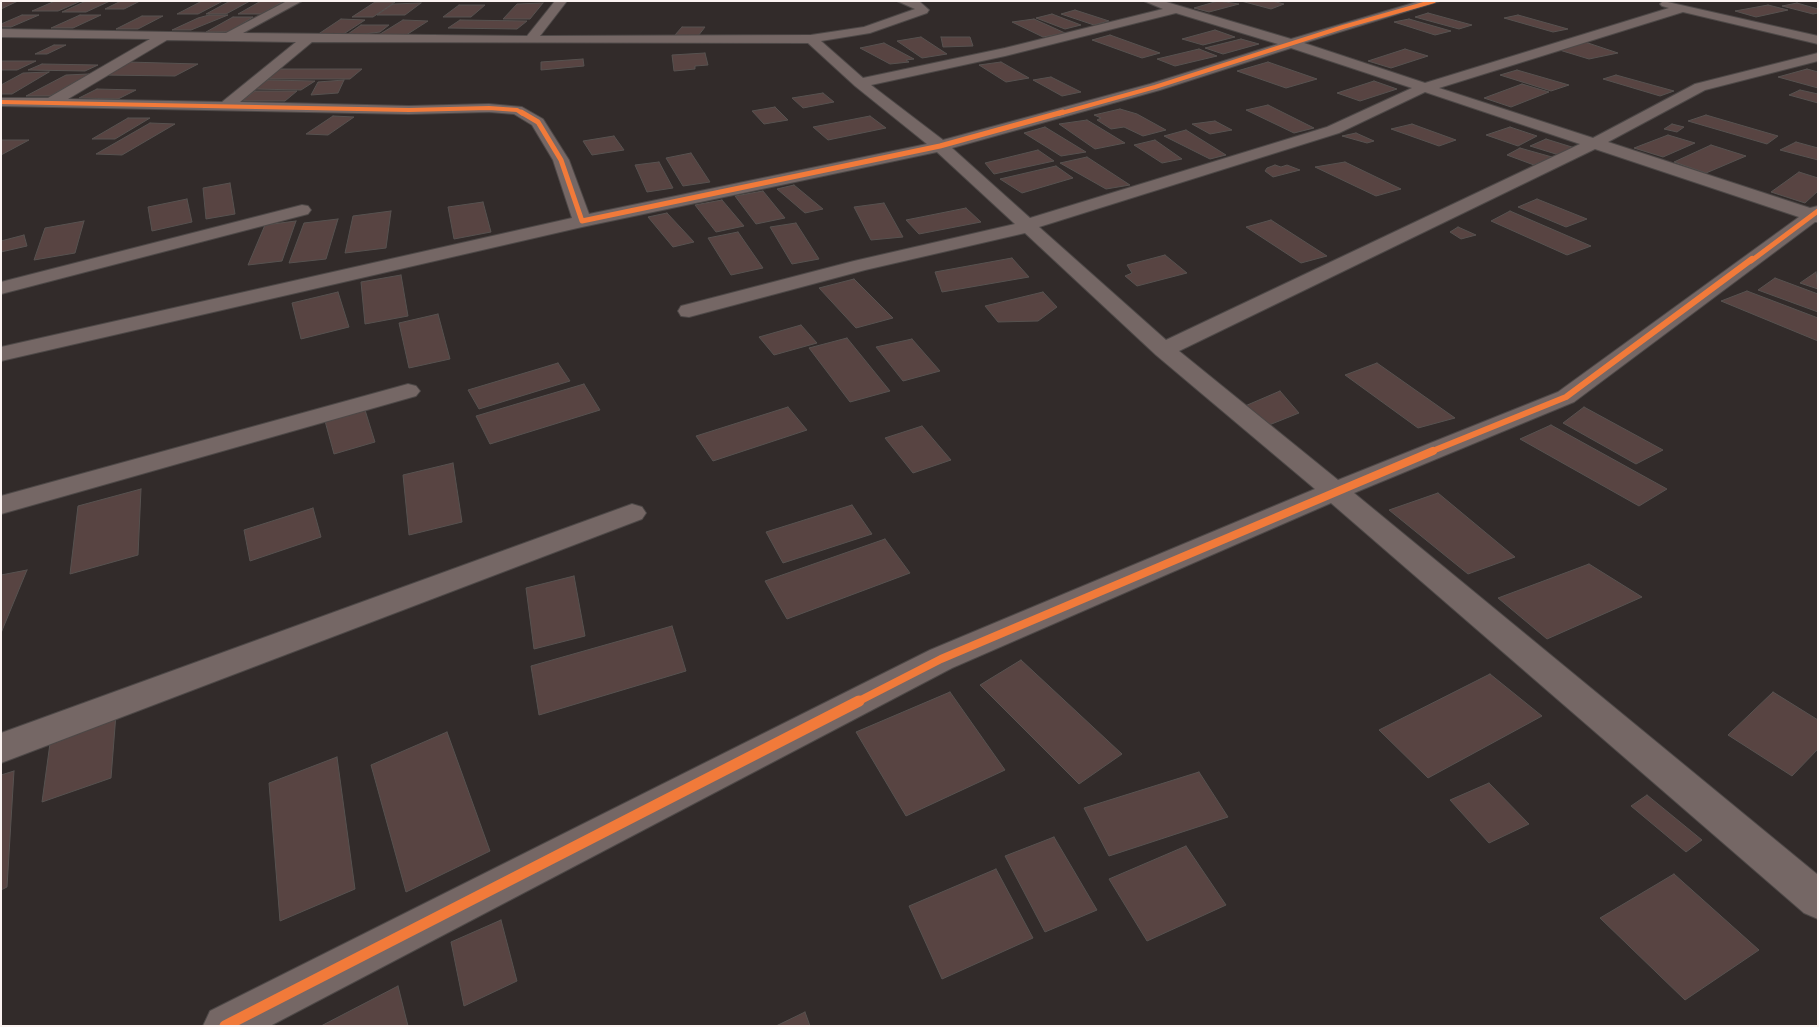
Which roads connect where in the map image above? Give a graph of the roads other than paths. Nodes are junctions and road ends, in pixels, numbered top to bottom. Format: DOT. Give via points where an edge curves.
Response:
graph roads {
  1 [pos="296,1"];
  2 [pos="560,1"];
  3 [pos="903,1"];
  4 [pos="1150,1"];
  5 [pos="1434,1"];
  6 [pos="1653,1"];
  7 [pos="1199,3"];
  8 [pos="1683,8"];
  9 [pos="1175,9"];
  10 [pos="1,33"];
  11 [pos="22,33"];
  12 [pos="1818,34"];
  13 [pos="166,36"];
  14 [pos="228,36"];
  15 [pos="310,37"];
  16 [pos="1804,37"];
  17 [pos="811,38"];
  18 [pos="530,40"];
  19 [pos="1818,40"];
  20 [pos="1,42"];
  21 [pos="1293,44"];
  22 [pos="1818,57"];
  23 [pos="860,83"];
  24 [pos="1423,88"];
  25 [pos="1,102"];
  26 [pos="51,103"];
  27 [pos="226,107"];
  28 [pos="1595,144"];
  29 [pos="940,146"];
  30 [pos="302,210"];
  31 [pos="1816,214"];
  32 [pos="582,221"];
  33 [pos="1027,226"];
  34 [pos="1,288"];
  35 [pos="688,312"];
  36 [pos="1164,350"];
  37 [pos="1,354"];
  38 [pos="408,391"];
  39 [pos="1335,492"];
  40 [pos="1,505"];
  41 [pos="632,513"];
  42 [pos="1,748"];
  43 [pos="1818,900"];
  44 [pos="225,1026"];
  1 -- 14 [label="street"];
  2 -- 18 [label="street"];
  3 -- 17 [label="street" via="916,4 923,10 866,30"];
  4 -- 9 [label="street"];
  5 -- 21 [label="street"];
  6 -- 8 [label="street"];
  7 -- 9 [label="street"];
  8 -- 16 [label="street"];
  8 -- 24 [label="street"];
  9 -- 21 [label="street"];
  9 -- 23 [label="street" via="1005,52"];
  10 -- 11 [label="street"];
  11 -- 13 [label="street"];
  11 -- 20 [label="street"];
  12 -- 16 [label="street"];
  13 -- 14 [label="street"];
  13 -- 26 [label="street"];
  14 -- 15 [label="street"];
  15 -- 18 [label="street"];
  15 -- 27 [label="street"];
  16 -- 19 [label="street"];
  17 -- 18 [label="street"];
  17 -- 23 [label="street"];
  21 -- 24 [label="street"];
  21 -- 29 [label="street" via="1155,87"];
  22 -- 28 [label="street" via="1700,87"];
  23 -- 29 [label="street"];
  24 -- 28 [label="street"];
  24 -- 33 [label="street" via="1333,130"];
  25 -- 26 [label="street"];
  26 -- 27 [label="street"];
  27 -- 32 [label="street" via="517,110 538,122 561,160"];
  28 -- 31 [label="street"];
  28 -- 36 [label="street"];
  29 -- 32 [label="street"];
  29 -- 33 [label="street"];
  30 -- 34 [label="street"];
  31 -- 39 [label="street" via="1566,397"];
  32 -- 37 [label="street"];
  33 -- 35 [label="street" via="861,265"];
  33 -- 36 [label="street"];
  36 -- 39 [label="street"];
  38 -- 40 [label="street"];
  39 -- 43 [label="street"];
  39 -- 44 [label="street" via="941,659"];
  41 -- 42 [label="street"];
}
